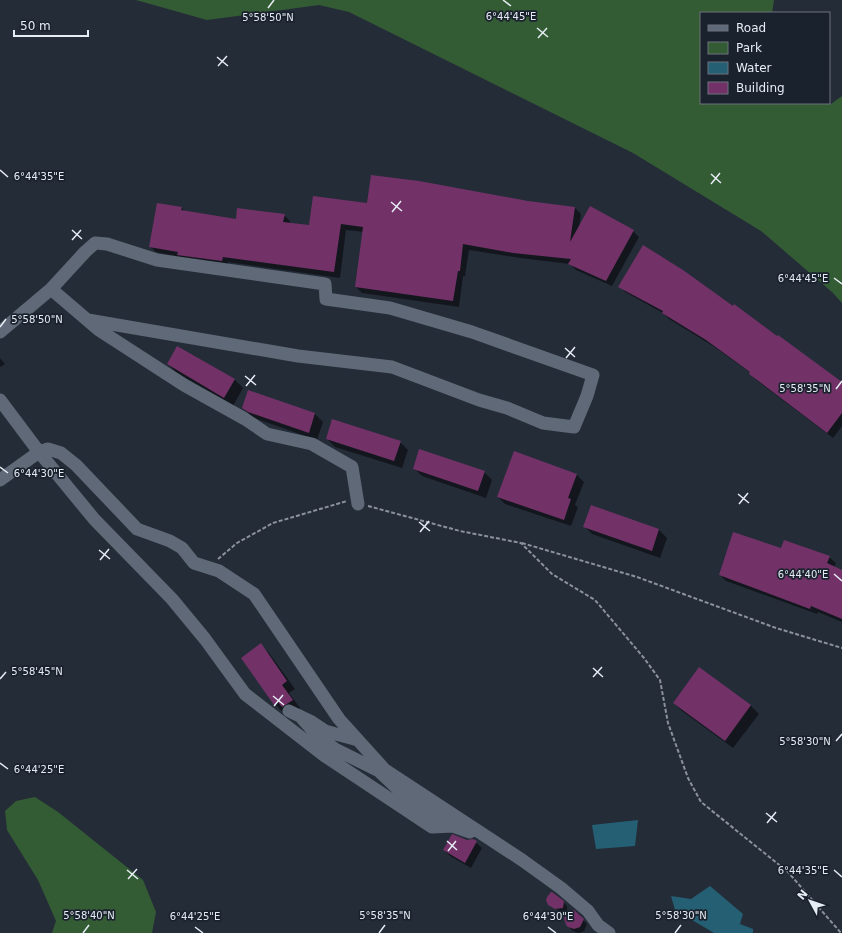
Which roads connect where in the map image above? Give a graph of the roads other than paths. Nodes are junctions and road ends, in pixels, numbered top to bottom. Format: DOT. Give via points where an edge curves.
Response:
graph roads {
  1 [pos="51,289"];
  2 [pos="88,320"];
  3 [pos="0,332"];
  4 [pos="0,400"];
  5 [pos="39,452"];
  6 [pos="0,480"];
  7 [pos="358,504"];
  8 [pos="358,740"];
  9 [pos="447,826"];
  10 [pos="489,838"];
  11 [pos="609,933"];
  1 -- 2 [label="street"];
  1 -- 2 [label="street" via="90,247 95,243 107,244 157,260 325,284 326,299 390,308 472,332 592,375 587,396 574,427 543,422 392,368 298,356"];
  1 -- 3 [label="street"];
  2 -- 7 [label="street" via="99,330 184,385 267,434 312,444 352,467"];
  4 -- 5 [label="street"];
  5 -- 6 [label="street"];
  5 -- 8 [label="street" via="48,449 61,453 76,465 137,529 170,541 182,548 194,563 219,571 254,594 339,719"];
  5 -- 9 [label="street" via="94,519 172,599 245,694 325,756 432,828"];
  8 -- 9 [label="street" via="325,731 295,713 335,749 379,771 398,789"];
  8 -- 10 [label="street" via="385,770"];
  9 -- 10 [label="street"];
  10 -- 11 [label="street" via="561,888"];
}
